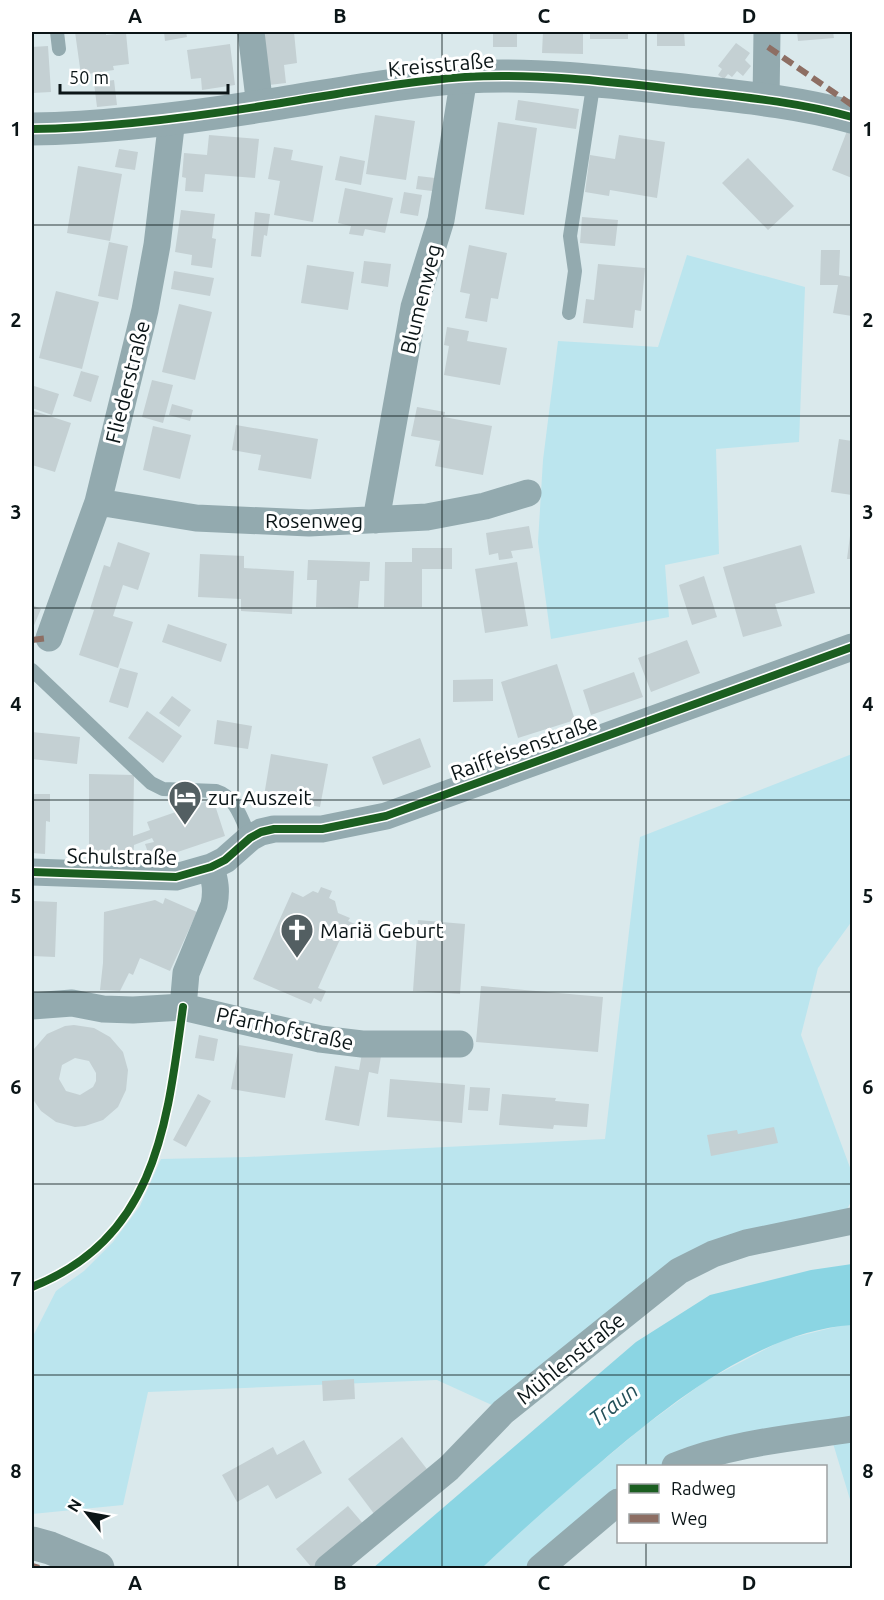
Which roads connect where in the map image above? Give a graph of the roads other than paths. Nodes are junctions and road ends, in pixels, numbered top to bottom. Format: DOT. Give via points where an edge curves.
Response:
graph roads {
  1 [pos="57,32"];
  2 [pos="251,32"];
  3 [pos="746,32"];
  4 [pos="767,39"];
  5 [pos="59,49"];
  6 [pos="464,77"];
  7 [pos="594,80"];
  8 [pos="766,100"];
  9 [pos="260,107"];
  10 [pos="852,117"];
  11 [pos="172,119"];
  12 [pos="32,129"];
  13 [pos="569,313"];
  14 [pos="528,493"];
  15 [pos="98,502"];
  16 [pos="376,520"];
  17 [pos="48,638"];
  18 [pos="852,647"];
  19 [pos="32,670"];
  20 [pos="250,838"];
  21 [pos="211,867"];
  22 [pos="32,872"];
  23 [pos="32,1006"];
  24 [pos="183,1007"];
  25 [pos="460,1044"];
  26 [pos="852,1221"];
  27 [pos="852,1429"];
  28 [pos="680,1465"];
  29 [pos="617,1503"];
  30 [pos="32,1543"];
  31 [pos="98,1569"];
  32 [pos="328,1569"];
  33 [pos="540,1569"];
  1 -- 5 [label="lane"];
  2 -- 9 [label="street"];
  3 -- 4 [label="street"];
  4 -- 8 [label="street"];
  6 -- 7 [label="street, Kreisstraße"];
  6 -- 9 [label="street, Kreisstraße"];
  6 -- 16 [label="street, Blumenweg" via="441,220 414,308"];
  7 -- 8 [label="street, Kreisstraße"];
  7 -- 13 [label="lane" via="570,236 575,270"];
  8 -- 10 [label="street, Kreisstraße"];
  9 -- 11 [label="street, Kreisstraße"];
  11 -- 12 [label="street, Kreisstraße"];
  11 -- 15 [label="street, Fliederstraße" via="145,310"];
  14 -- 16 [label="street, Rosenweg" via="427,517"];
  15 -- 16 [label="street, Rosenweg" via="196,518 309,523"];
  15 -- 17 [label="street, Fliederstraße"];
  18 -- 20 [label="street, Raiffeisenstraße" via="386,816 322,829 274,829"];
  19 -- 20 [label="lane" via="151,783 163,789 216,791 231,798"];
  20 -- 21 [label="street, Raiffeisenstraße"];
  21 -- 22 [label="street, Schulstraße" via="159,878"];
  21 -- 24 [label="street" via="216,885 214,905 186,974"];
  23 -- 24 [label="street, Pfarrhofstraße" via="72,1003 133,1010"];
  24 -- 25 [label="street, Pfarrhofstraße" via="320,1039 362,1044"];
  26 -- 32 [label="street, Mühlenstraße" via="746,1243 679,1271 503,1412 449,1468"];
  27 -- 28 [label="street" via="732,1447"];
  29 -- 33 [label="street"];
  30 -- 31 [label="main road"];
}
